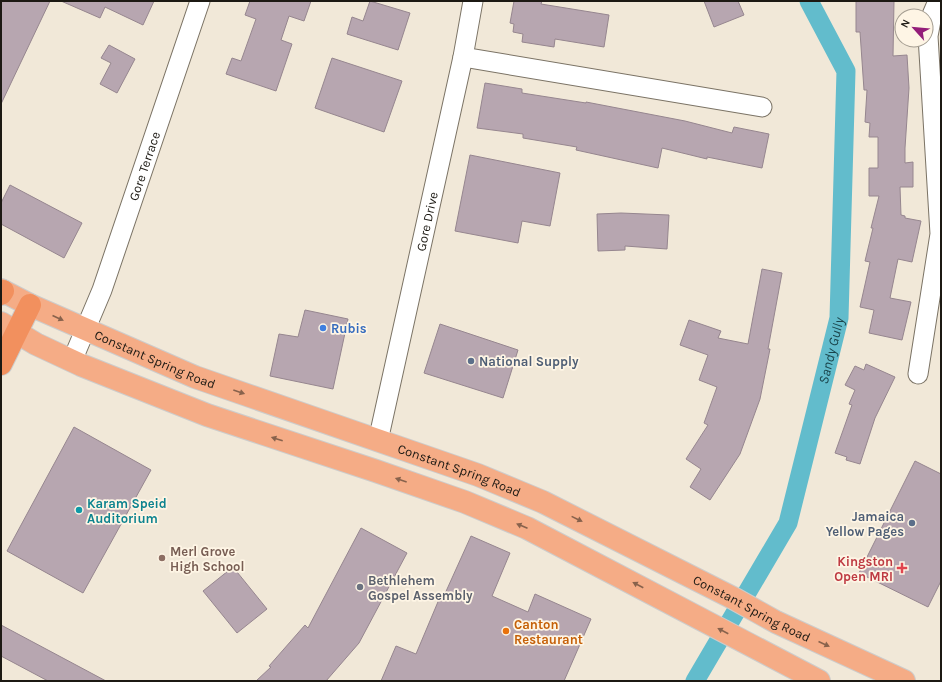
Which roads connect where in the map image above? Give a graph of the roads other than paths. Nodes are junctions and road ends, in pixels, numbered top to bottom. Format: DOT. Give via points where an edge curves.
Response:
graph roads {
  1 [pos="200,1"];
  2 [pos="474,1"];
  3 [pos="938,1"];
  4 [pos="463,57"];
  5 [pos="762,107"];
  6 [pos="2,291"];
  7 [pos="30,305"];
  8 [pos="8,328"];
  9 [pos="86,330"];
  10 [pos="72,361"];
  11 [pos="1,364"];
  12 [pos="918,374"];
  13 [pos="378,441"];
  14 [pos="819,681"];
  15 [pos="904,681"];
  1 -- 9 [label="street, Gore Terrace" via="102,290"];
  2 -- 4 [label="street, Gore Drive"];
  3 -- 12 [label="street" via="928,36 940,234"];
  4 -- 5 [label="street"];
  4 -- 13 [label="street, Gore Drive"];
  6 -- 7 [label="main road, Constant Spring Road"];
  7 -- 8 [label="highway"];
  7 -- 9 [label="main road, Constant Spring Road, one-way"];
  8 -- 10 [label="main road"];
  8 -- 11 [label="highway"];
  9 -- 10 [label="street, Gore Terrace"];
  9 -- 13 [label="main road, Constant Spring Road, one-way" via="195,377"];
  14 -- 10 [label="main road, one-way" via="527,528 465,502 207,416"];
  13 -- 15 [label="main road, Constant Spring Road, one-way" via="478,475 543,502 776,622"];
}
